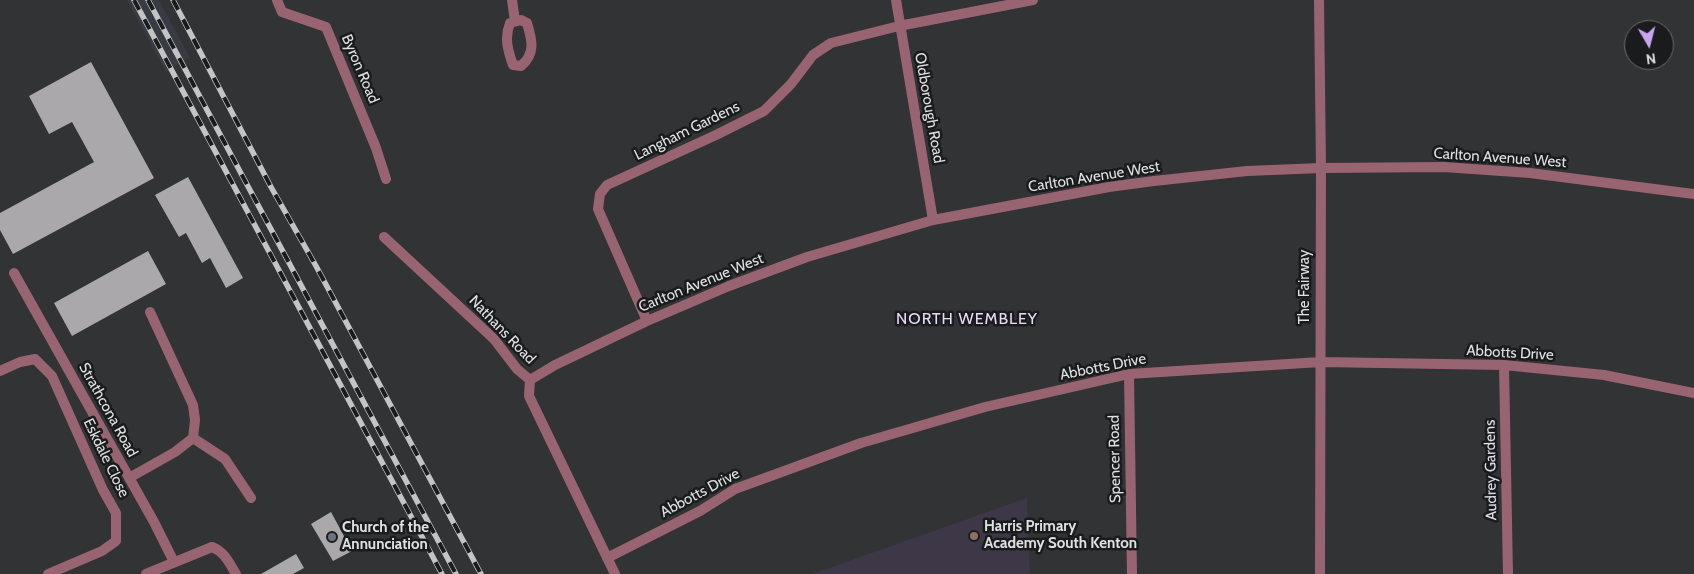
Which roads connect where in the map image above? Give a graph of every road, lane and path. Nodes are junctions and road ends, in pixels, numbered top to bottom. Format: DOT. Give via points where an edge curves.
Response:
graph roads {
  1 [pos="277,0"];
  2 [pos="512,0"];
  3 [pos="896,0"];
  4 [pos="1032,0"];
  5 [pos="1319,0"];
  6 [pos="515,21"];
  7 [pos="899,26"];
  8 [pos="1321,168"];
  9 [pos="386,179"];
  10 [pos="1694,194"];
  11 [pos="933,220"];
  12 [pos="384,237"];
  13 [pos="14,274"];
  14 [pos="150,312"];
  15 [pos="647,321"];
  16 [pos="1320,362"];
  17 [pos="1504,365"];
  18 [pos="0,371"];
  19 [pos="1129,374"];
  20 [pos="530,380"];
  21 [pos="1694,393"];
  22 [pos="193,438"];
  23 [pos="129,478"];
  24 [pos="251,498"];
  25 [pos="607,558"];
  26 [pos="174,562"];
  27 [pos="48,574"];
  28 [pos="146,574"];
  29 [pos="236,574"];
  30 [pos="615,574"];
  31 [pos="1132,574"];
  32 [pos="1320,574"];
  33 [pos="1508,574"];
  1 -- 9 [label="street, Byron Road" via="282,12 326,27"];
  2 -- 6 [label="street"];
  3 -- 7 [label="street, Oldborough Road"];
  4 -- 7 [label="street, Langham Gardens"];
  5 -- 8 [label="street, The Fairway"];
  7 -- 11 [label="street, Oldborough Road"];
  7 -- 15 [label="street, Langham Gardens" via="831,43 813,55 791,84 764,111 607,185 600,194 598,209"];
  8 -- 10 [label="street, Carlton Avenue West" via="1444,167 1530,173"];
  8 -- 11 [label="street, Carlton Avenue West" via="1247,171 1109,187"];
  8 -- 16 [label="street, The Fairway"];
  11 -- 15 [label="street, Carlton Avenue West" via="808,257"];
  12 -- 20 [label="street, Nathans Road" via="494,339"];
  13 -- 23 [label="street, Strathcona Road"];
  14 -- 22 [label="street" via="193,405"];
  15 -- 20 [label="street, Carlton Avenue West"];
  16 -- 17 [label="street, Abbotts Drive"];
  16 -- 19 [label="street, Abbotts Drive"];
  16 -- 32 [label="street, The Fairway"];
  17 -- 21 [label="street, Abbotts Drive" via="1604,374"];
  17 -- 33 [label="street, Audrey Gardens"];
  18 -- 27 [label="street, Eskdale Close" via="35,359 52,376 116,513 116,541"];
  19 -- 25 [label="street, Abbotts Drive" via="985,407 862,443 735,489 700,511"];
  19 -- 31 [label="street, Spencer Road"];
  20 -- 25 [label="street, Nathans Road" via="529,396"];
  22 -- 23 [label="street"];
  22 -- 24 [label="street" via="224,459"];
  23 -- 26 [label="street, Strathcona Road"];
  25 -- 30 [label="street, Nathans Road"];
  26 -- 28 [label="street"];
  26 -- 29 [label="street" via="212,547 224,554"];
}
